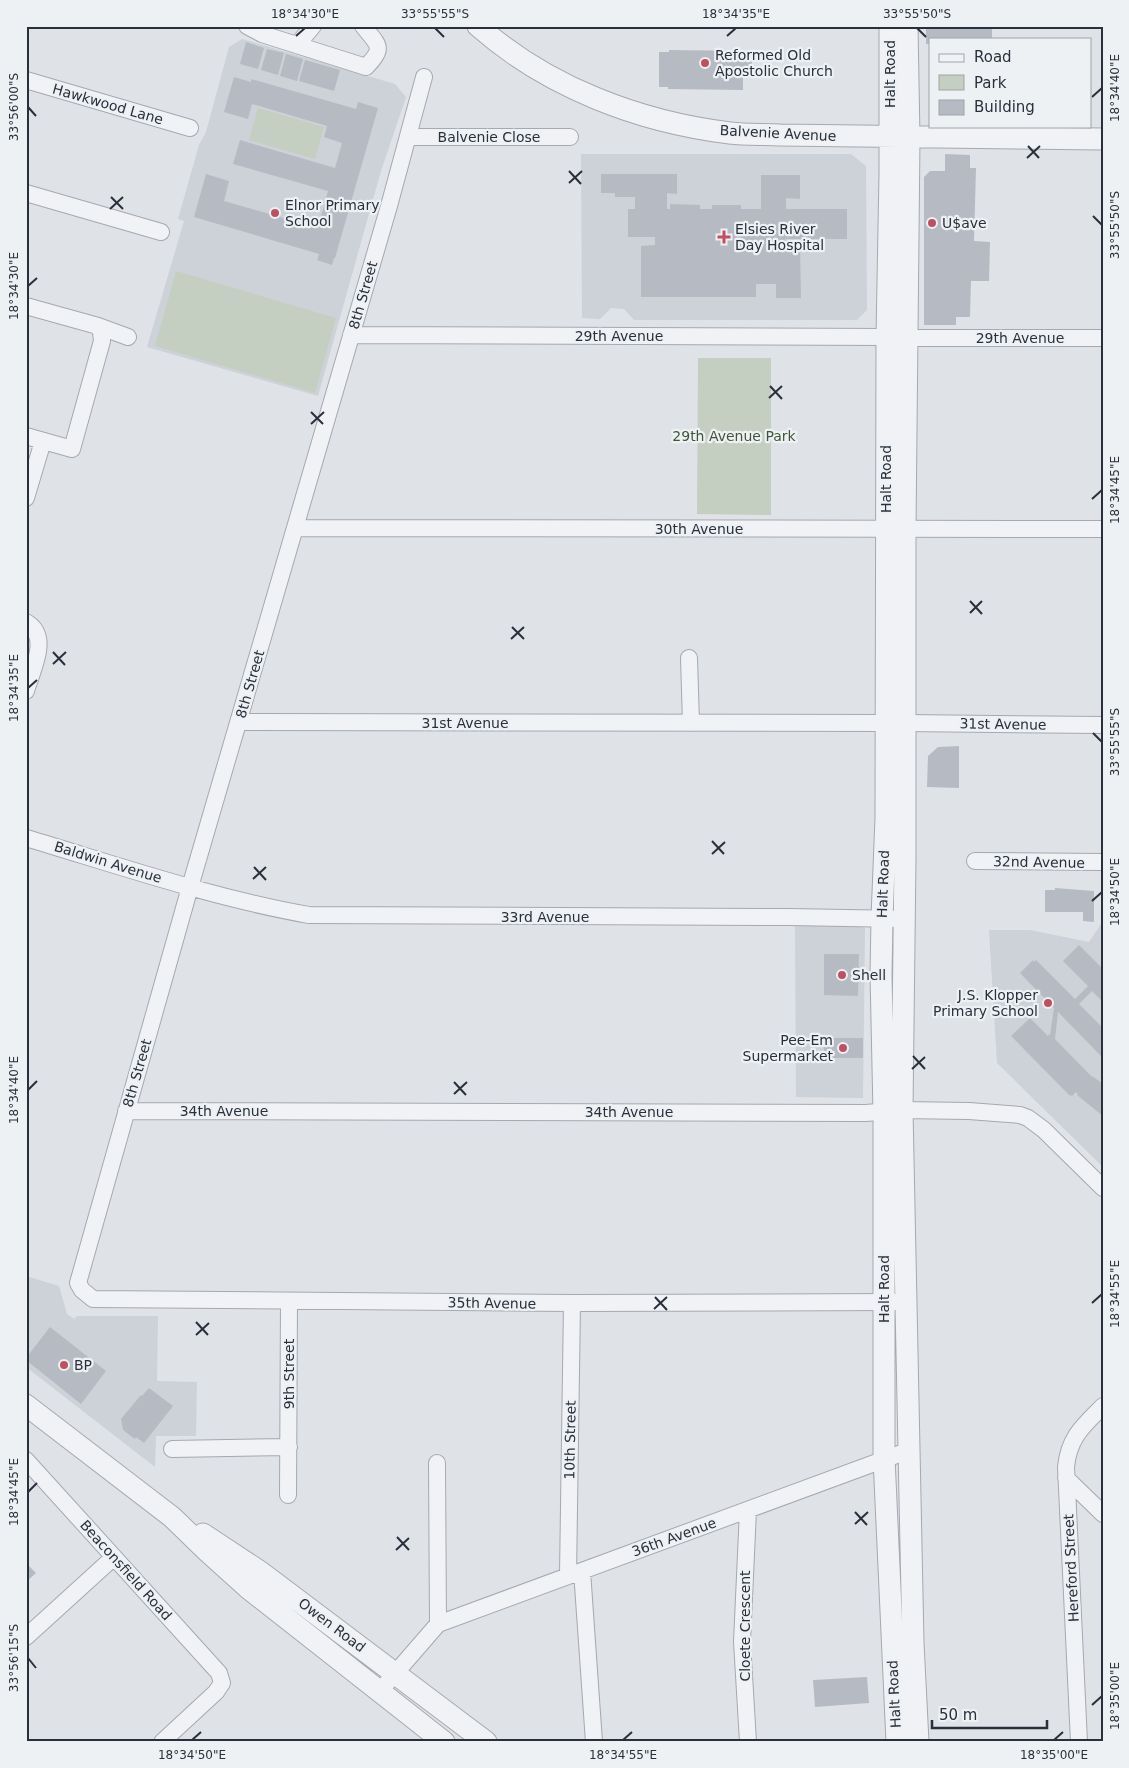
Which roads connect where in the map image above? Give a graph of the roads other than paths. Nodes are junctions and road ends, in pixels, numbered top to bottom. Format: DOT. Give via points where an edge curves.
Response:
graph roads {
  1 [pos="247,26"];
  2 [pos="313,26"];
  3 [pos="363,26"];
  4 [pos="478,26"];
  5 [pos="890,26"];
  6 [pos="907,26"];
  7 [pos="296,45"];
  8 [pos="424,77"];
  9 [pos="26,80"];
  10 [pos="190,128"];
  11 [pos="408,137"];
  12 [pos="570,137"];
  13 [pos="900,137"];
  14 [pos="1103,139"];
  15 [pos="26,192"];
  16 [pos="161,232"];
  17 [pos="26,306"];
  18 [pos="98,326"];
  19 [pos="351,335"];
  20 [pos="128,337"];
  21 [pos="897,338"];
  22 [pos="1103,338"];
  23 [pos="26,436"];
  24 [pos="43,440"];
  25 [pos="26,498"];
  26 [pos="295,528"];
  27 [pos="896,529"];
  28 [pos="1103,529"];
  29 [pos="26,622"];
  30 [pos="689,658"];
  31 [pos="26,691"];
  32 [pos="239,722"];
  33 [pos="691,723"];
  34 [pos="895,723"];
  35 [pos="1103,725"];
  36 [pos="26,838"];
  37 [pos="974,861"];
  38 [pos="1103,862"];
  39 [pos="190,887"];
  40 [pos="882,918"];
  41 [pos="904,919"];
  42 [pos="126,1111"];
  43 [pos="893,1111"];
  44 [pos="1103,1188"];
  45 [pos="82,1290"];
  46 [pos="289,1301"];
  47 [pos="884,1302"];
  48 [pos="906,1302"];
  49 [pos="572,1303"];
  50 [pos="26,1404"];
  51 [pos="1103,1406"];
  52 [pos="289,1447"];
  53 [pos="172,1449"];
  54 [pos="910,1450"];
  55 [pos="884,1458"];
  56 [pos="26,1460"];
  57 [pos="437,1463"];
  58 [pos="1066,1478"];
  59 [pos="288,1495"];
  60 [pos="748,1510"];
  61 [pos="1103,1514"];
  62 [pos="172,1517"];
  63 [pos="114,1557"];
  64 [pos="575,1574"];
  65 [pos="438,1624"];
  66 [pos="26,1637"];
  67 [pos="396,1672"];
  68 [pos="379,1692"];
  69 [pos="162,1742"];
  70 [pos="444,1742"];
  71 [pos="486,1742"];
  72 [pos="594,1742"];
  73 [pos="748,1742"];
  74 [pos="897,1742"];
  75 [pos="918,1742"];
  76 [pos="1079,1742"];
  1 -- 7 [label="street"];
  2 -- 7 [label="street"];
  3 -- 7 [label="street" via="378,49 366,67"];
  4 -- 13 [label="street, Balvenie Avenue" via="504,46 588,96 673,123 731,133"];
  5 -- 13 [label="street, Halt Road"];
  6 -- 13 [label="street, Halt Road"];
  8 -- 11 [label="street, 8th Street"];
  9 -- 10 [label="street, Hawkwood Lane"];
  11 -- 12 [label="street, Balvenie Close"];
  11 -- 19 [label="street, 8th Street"];
  13 -- 14 [label="street, Balvenie Avenue"];
  13 -- 21 [label="street, Halt Road"];
  15 -- 16 [label="street"];
  17 -- 18 [label="street"];
  18 -- 20 [label="street"];
  18 -- 24 [label="street" via="102,341 72,449"];
  19 -- 21 [label="street, 29th Avenue"];
  19 -- 26 [label="street, 8th Street"];
  21 -- 22 [label="street, 29th Avenue"];
  21 -- 27 [label="street, Halt Road"];
  23 -- 24 [label="street"];
  24 -- 25 [label="street"];
  26 -- 27 [label="street, 30th Avenue"];
  26 -- 32 [label="street, 8th Street"];
  27 -- 28 [label="street, 30th Avenue"];
  27 -- 34 [label="street, Halt Road"];
  29 -- 31 [label="street" via="36,630 39,638"];
  30 -- 33 [label="street"];
  32 -- 33 [label="street, 31st Avenue"];
  32 -- 39 [label="street, 8th Street"];
  33 -- 34 [label="street, 31st Avenue"];
  34 -- 35 [label="street, 31st Avenue"];
  34 -- 40 [label="street, Halt Road" via="886,818"];
  34 -- 41 [label="street, Halt Road"];
  36 -- 39 [label="street, Baldwin Avenue"];
  37 -- 38 [label="street, 32nd Avenue"];
  39 -- 40 [label="street, 33rd Avenue" via="284,911 334,917"];
  39 -- 42 [label="street, 8th Street"];
  40 -- 41 [label="street, 33rd Avenue"];
  40 -- 43 [label="street, Halt Road"];
  41 -- 43 [label="street, Halt Road"];
  42 -- 43 [label="street, 34th Avenue"];
  42 -- 45 [label="street, 8th Street" via="78,1277"];
  43 -- 44 [label="street, 34th Avenue" via="1020,1115 1044,1130"];
  43 -- 47 [label="street, Halt Road"];
  43 -- 48 [label="street, Halt Road"];
  45 -- 46 [label="street, 35th Avenue" via="93,1300"];
  46 -- 49 [label="street, 35th Avenue"];
  46 -- 52 [label="street, 9th Street"];
  47 -- 48 [label="street, 35th Avenue"];
  47 -- 49 [label="street, 35th Avenue"];
  47 -- 55 [label="street, Halt Road"];
  48 -- 54 [label="street, Halt Road"];
  49 -- 64 [label="street, 10th Street"];
  50 -- 62 [label="street, Owen Road"];
  51 -- 58 [label="street, Hereford Street" via="1073,1439 1068,1452"];
  52 -- 53 [label="street"];
  52 -- 59 [label="street, 9th Street"];
  54 -- 55 [label="street, 36th Avenue"];
  54 -- 75 [label="street, Halt Road"];
  55 -- 60 [label="street, 36th Avenue"];
  55 -- 74 [label="street, Halt Road"];
  56 -- 63 [label="street, Beaconsfield Road"];
  57 -- 65 [label="street"];
  58 -- 61 [label="street"];
  58 -- 76 [label="street, Hereford Street"];
  60 -- 64 [label="street, 36th Avenue"];
  60 -- 73 [label="street, Cloete Crescent" via="742,1642"];
  62 -- 67 [label="street, Owen Road" via="260,1571"];
  62 -- 68 [label="street, Owen Road" via="248,1588"];
  63 -- 66 [label="street"];
  63 -- 69 [label="street, Beaconsfield Road" via="219,1673 222,1683"];
  64 -- 65 [label="street, 36th Avenue"];
  64 -- 72 [label="street"];
  65 -- 67 [label="street, 36th Avenue"];
  67 -- 68 [label="street, 36th Avenue"];
  67 -- 71 [label="street, Owen Road"];
  68 -- 70 [label="street, Owen Road"];
}
